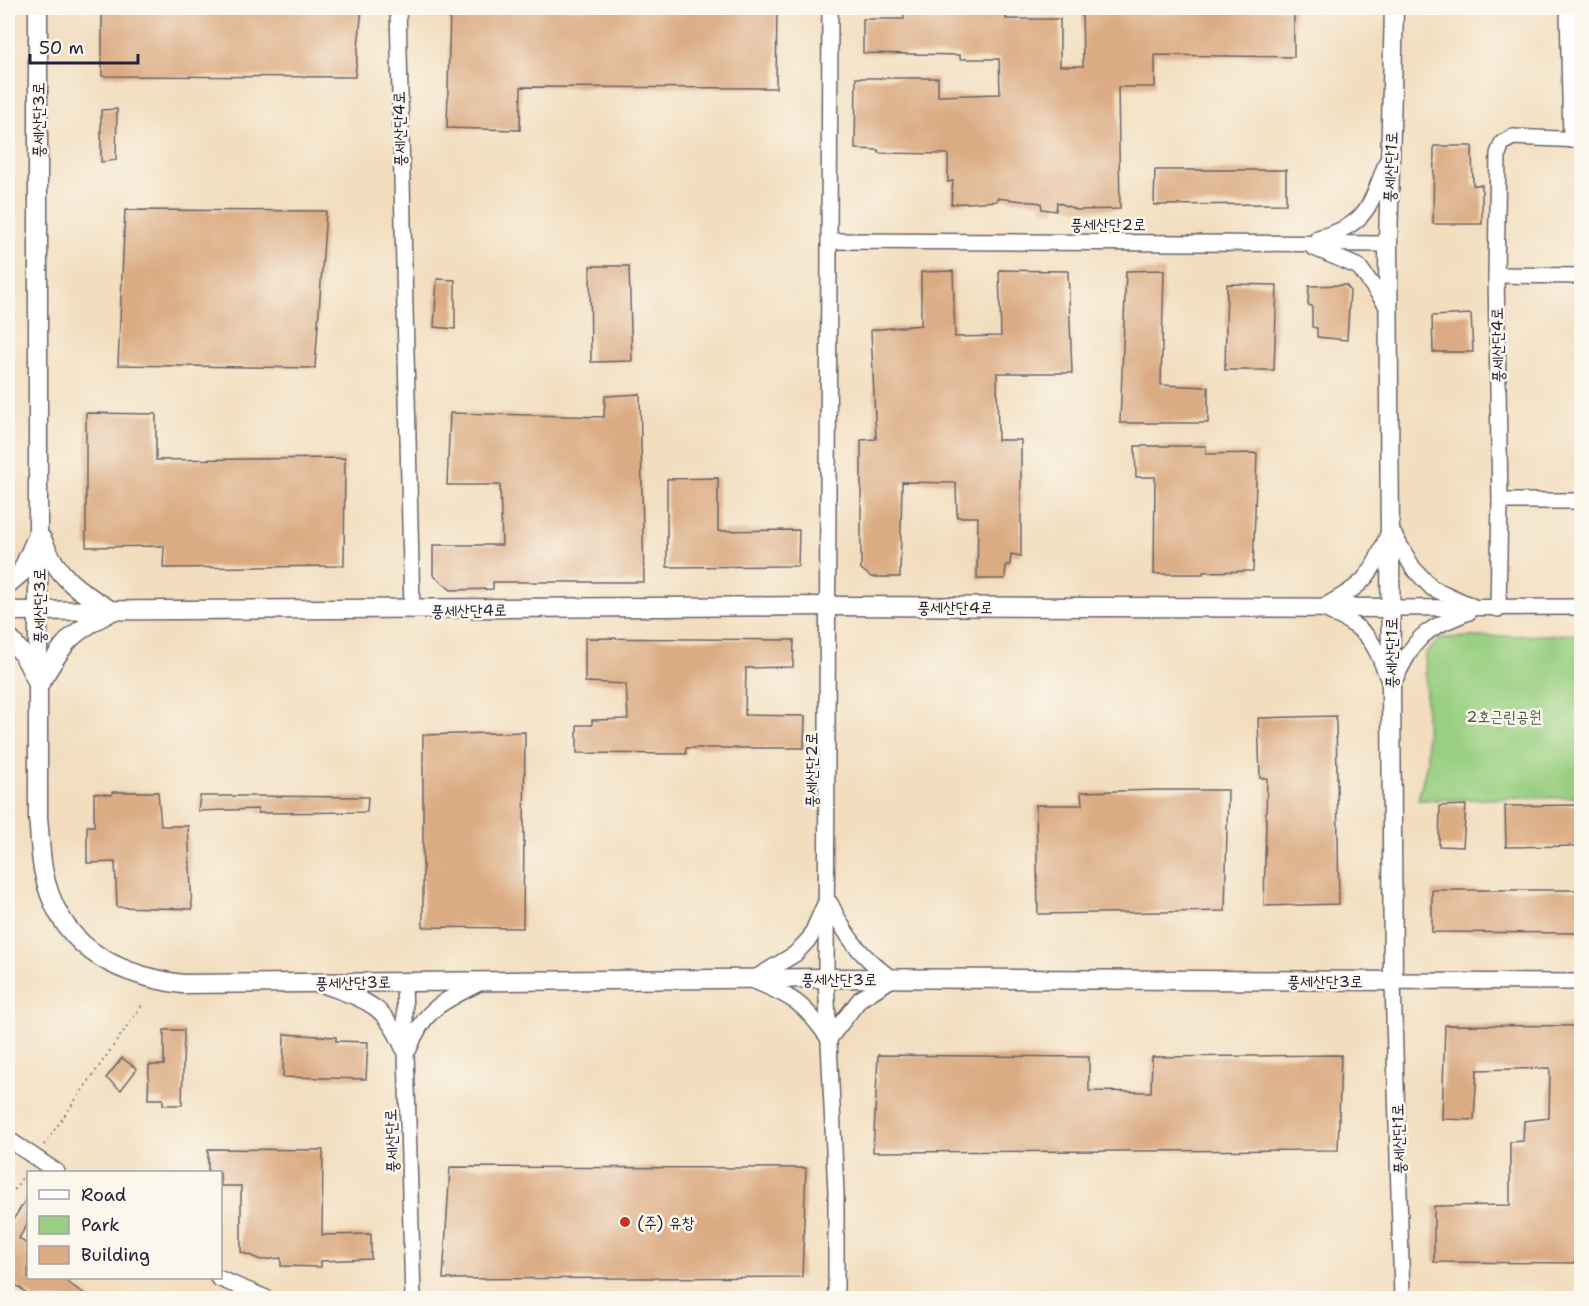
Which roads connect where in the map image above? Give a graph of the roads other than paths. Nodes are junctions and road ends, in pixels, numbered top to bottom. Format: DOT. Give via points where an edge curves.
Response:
graph roads {
  1 [pos="38,8"];
  2 [pos="398,8"];
  3 [pos="830,8"];
  4 [pos="1394,8"];
  5 [pos="1568,8"];
  6 [pos="1576,140"];
  7 [pos="1390,153"];
  8 [pos="829,241"];
  9 [pos="1301,243"];
  10 [pos="1388,244"];
  11 [pos="1496,275"];
  12 [pos="1581,276"];
  13 [pos="1388,307"];
  14 [pos="1500,501"];
  15 [pos="1581,501"];
  16 [pos="1390,528"];
  17 [pos="39,531"];
  18 [pos="8,584"];
  19 [pos="830,606"];
  20 [pos="1581,607"];
  21 [pos="1321,608"];
  22 [pos="1390,608"];
  23 [pos="1478,609"];
  24 [pos="1498,609"];
  25 [pos="412,610"];
  26 [pos="8,611"];
  27 [pos="39,611"];
  28 [pos="112,611"];
  29 [pos="8,637"];
  30 [pos="39,684"];
  31 [pos="1391,687"];
  32 [pos="828,897"];
  33 [pos="826,978"];
  34 [pos="892,979"];
  35 [pos="752,980"];
  36 [pos="483,981"];
  37 [pos="1394,981"];
  38 [pos="404,982"];
  39 [pos="1581,982"];
  40 [pos="317,983"];
  41 [pos="829,1038"];
  42 [pos="406,1057"];
  43 [pos="8,1139"];
  44 [pos="54,1171"];
  45 [pos="220,1279"];
  46 [pos="266,1299"];
  47 [pos="413,1299"];
  48 [pos="836,1299"];
  49 [pos="1402,1299"];
  1 -- 17 [label="street, 풍세산단3로"];
  2 -- 25 [label="street, 풍세산단4로"];
  3 -- 8 [label="street, 풍세산단2로"];
  4 -- 7 [label="street, 풍세산단1로"];
  5 -- 6 [label="street"];
  6 -- 11 [label="street, 풍세산단4로" via="1513,137 1502,143 1497,166"];
  7 -- 9 [label="street" via="1368,210 1340,232"];
  7 -- 10 [label="street, 풍세산단1로"];
  8 -- 9 [label="street, 풍세산단2로"];
  8 -- 19 [label="street, 풍세산단2로"];
  9 -- 10 [label="street, 풍세산단2로"];
  9 -- 13 [label="street" via="1359,267"];
  10 -- 13 [label="street, 풍세산단1로"];
  11 -- 12 [label="street"];
  11 -- 14 [label="street, 풍세산단4로"];
  13 -- 16 [label="street, 풍세산단1로"];
  14 -- 15 [label="street"];
  14 -- 24 [label="street, 풍세산단4로"];
  16 -- 21 [label="street" via="1376,566 1365,580"];
  16 -- 22 [label="street, 풍세산단1로"];
  16 -- 23 [label="street" via="1413,568 1432,588"];
  17 -- 18 [label="street" via="21,573"];
  17 -- 27 [label="street, 풍세산단3로"];
  17 -- 28 [label="street" via="65,580"];
  19 -- 21 [label="street, 풍세산단4로"];
  19 -- 25 [label="street, 풍세산단4로"];
  19 -- 32 [label="street, 풍세산단2로"];
  20 -- 24 [label="street, 풍세산단4로"];
  21 -- 22 [label="street, 풍세산단4로"];
  21 -- 31 [label="street" via="1366,632"];
  22 -- 23 [label="street, 풍세산단4로"];
  22 -- 31 [label="street, 풍세산단1로"];
  23 -- 24 [label="street, 풍세산단4로"];
  23 -- 31 [label="street" via="1434,625 1421,635"];
  25 -- 28 [label="street, 풍세산단4로"];
  26 -- 27 [label="street, 풍세산단4로"];
  27 -- 28 [label="street, 풍세산단4로"];
  27 -- 30 [label="street, 풍세산단3로"];
  28 -- 30 [label="street" via="78,630 62,645"];
  29 -- 30 [label="street" via="23,654"];
  30 -- 40 [label="street, 풍세산단3로" via="38,818 43,870 54,903 71,932 97,957 150,980 182,984"];
  31 -- 37 [label="street, 풍세산단1로"];
  32 -- 33 [label="street, 풍세산단2로"];
  32 -- 34 [label="street" via="857,951"];
  32 -- 35 [label="street" via="810,938 795,954"];
  33 -- 34 [label="street, 풍세산단3로"];
  33 -- 35 [label="street, 풍세산단3로"];
  33 -- 41 [label="street, 풍세산단2로"];
  34 -- 37 [label="street, 풍세산단3로"];
  34 -- 41 [label="street" via="860,999"];
  35 -- 36 [label="street, 풍세산단3로"];
  35 -- 41 [label="street" via="794,998"];
  36 -- 38 [label="street, 풍세산단3로"];
  36 -- 42 [label="street" via="429,1012 418,1025"];
  37 -- 39 [label="street, 풍세산단3로"];
  37 -- 49 [label="street, 풍세산단1로"];
  38 -- 40 [label="street, 풍세산단3로"];
  38 -- 42 [label="street, 풍세산단로"];
  40 -- 42 [label="street" via="364,1000 384,1013"];
  41 -- 48 [label="street, 풍세산단2로"];
  42 -- 47 [label="street, 풍세산단로"];
  43 -- 44 [label="street"];
  45 -- 46 [label="street"];
}
